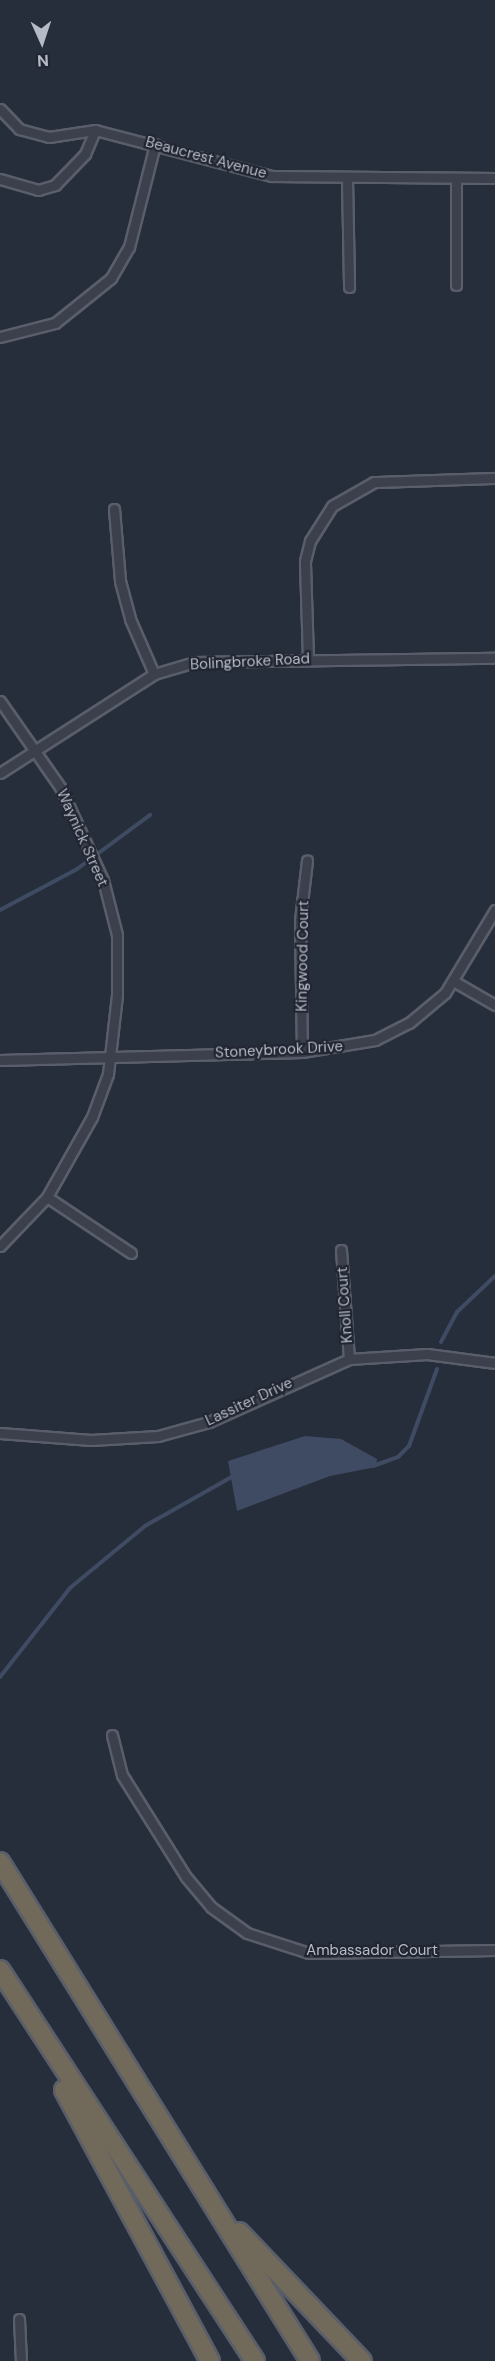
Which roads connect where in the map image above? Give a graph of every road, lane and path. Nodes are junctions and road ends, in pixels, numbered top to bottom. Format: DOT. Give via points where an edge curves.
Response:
graph roads {
  1 [pos="0,109"];
  2 [pos="96,130"];
  3 [pos="155,144"];
  4 [pos="456,178"];
  5 [pos="495,178"];
  6 [pos="0,179"];
  7 [pos="347,179"];
  8 [pos="456,285"];
  9 [pos="349,287"];
  10 [pos="0,337"];
  11 [pos="495,477"];
  12 [pos="114,509"];
  13 [pos="495,658"];
  14 [pos="308,659"];
  15 [pos="154,674"];
  16 [pos="0,701"];
  17 [pos="36,752"];
  18 [pos="0,773"];
  19 [pos="307,860"];
  20 [pos="495,910"];
  21 [pos="455,982"];
  22 [pos="495,1005"];
  23 [pos="302,1052"];
  24 [pos="110,1057"];
  25 [pos="0,1060"];
  26 [pos="47,1197"];
  27 [pos="0,1246"];
  28 [pos="341,1250"];
  29 [pos="132,1253"];
  30 [pos="349,1359"];
  31 [pos="495,1363"];
  32 [pos="0,1433"];
  33 [pos="112,1735"];
  34 [pos="0,1862"];
  35 [pos="495,1950"];
  36 [pos="0,1971"];
  37 [pos="210,2199"];
  38 [pos="19,2319"];
  39 [pos="21,2361"];
  40 [pos="210,2361"];
  41 [pos="255,2361"];
  42 [pos="310,2361"];
  43 [pos="362,2361"];
  1 -- 2 [label="street, Beaucrest Avenue" via="20,129 49,137"];
  2 -- 3 [label="street, Beaucrest Avenue"];
  2 -- 6 [label="street" via="85,154 55,185 38,190"];
  3 -- 7 [label="street, Beaucrest Avenue" via="244,171"];
  3 -- 10 [label="street" via="135,227 111,278 56,323"];
  4 -- 5 [label="street, Beaucrest Avenue"];
  4 -- 7 [label="street, Beaucrest Avenue"];
  4 -- 8 [label="street"];
  7 -- 9 [label="street"];
  11 -- 14 [label="street" via="374,482 332,506 305,561"];
  12 -- 15 [label="street" via="120,581 130,619"];
  13 -- 14 [label="street, Bolingbroke Road"];
  14 -- 15 [label="street, Bolingbroke Road" via="195,662"];
  15 -- 17 [label="street, Bolingbroke Road"];
  16 -- 17 [label="street, Waynick Street"];
  17 -- 18 [label="street, Bolingbroke Road"];
  17 -- 24 [label="street, Waynick Street" via="81,829 103,880 117,935"];
  19 -- 23 [label="street, Kingwood Court" via="300,920"];
  20 -- 21 [label="street, Stoneybrook Drive"];
  21 -- 22 [label="street"];
  21 -- 23 [label="street, Stoneybrook Drive" via="409,1023 375,1040"];
  23 -- 24 [label="street, Stoneybrook Drive"];
  24 -- 25 [label="street, Stoneybrook Drive"];
  24 -- 26 [label="street, Waynick Street" via="92,1117"];
  26 -- 27 [label="street, Waynick Street"];
  26 -- 29 [label="street"];
  28 -- 30 [label="street, Knoll Court"];
  30 -- 31 [label="street, Lassiter Drive" via="428,1354"];
  30 -- 32 [label="street, Lassiter Drive" via="209,1422 158,1436 92,1440"];
  33 -- 35 [label="street, Ambassador Court" via="122,1775 186,1877 211,1907 247,1933 309,1953"];
  34 -- 37 [label="highway"];
  36 -- 40 [label="highway"];
  36 -- 41 [label="highway"];
  37 -- 42 [label="highway"];
  37 -- 43 [label="highway" via="305,2307"];
  38 -- 39 [label="street"];
}
